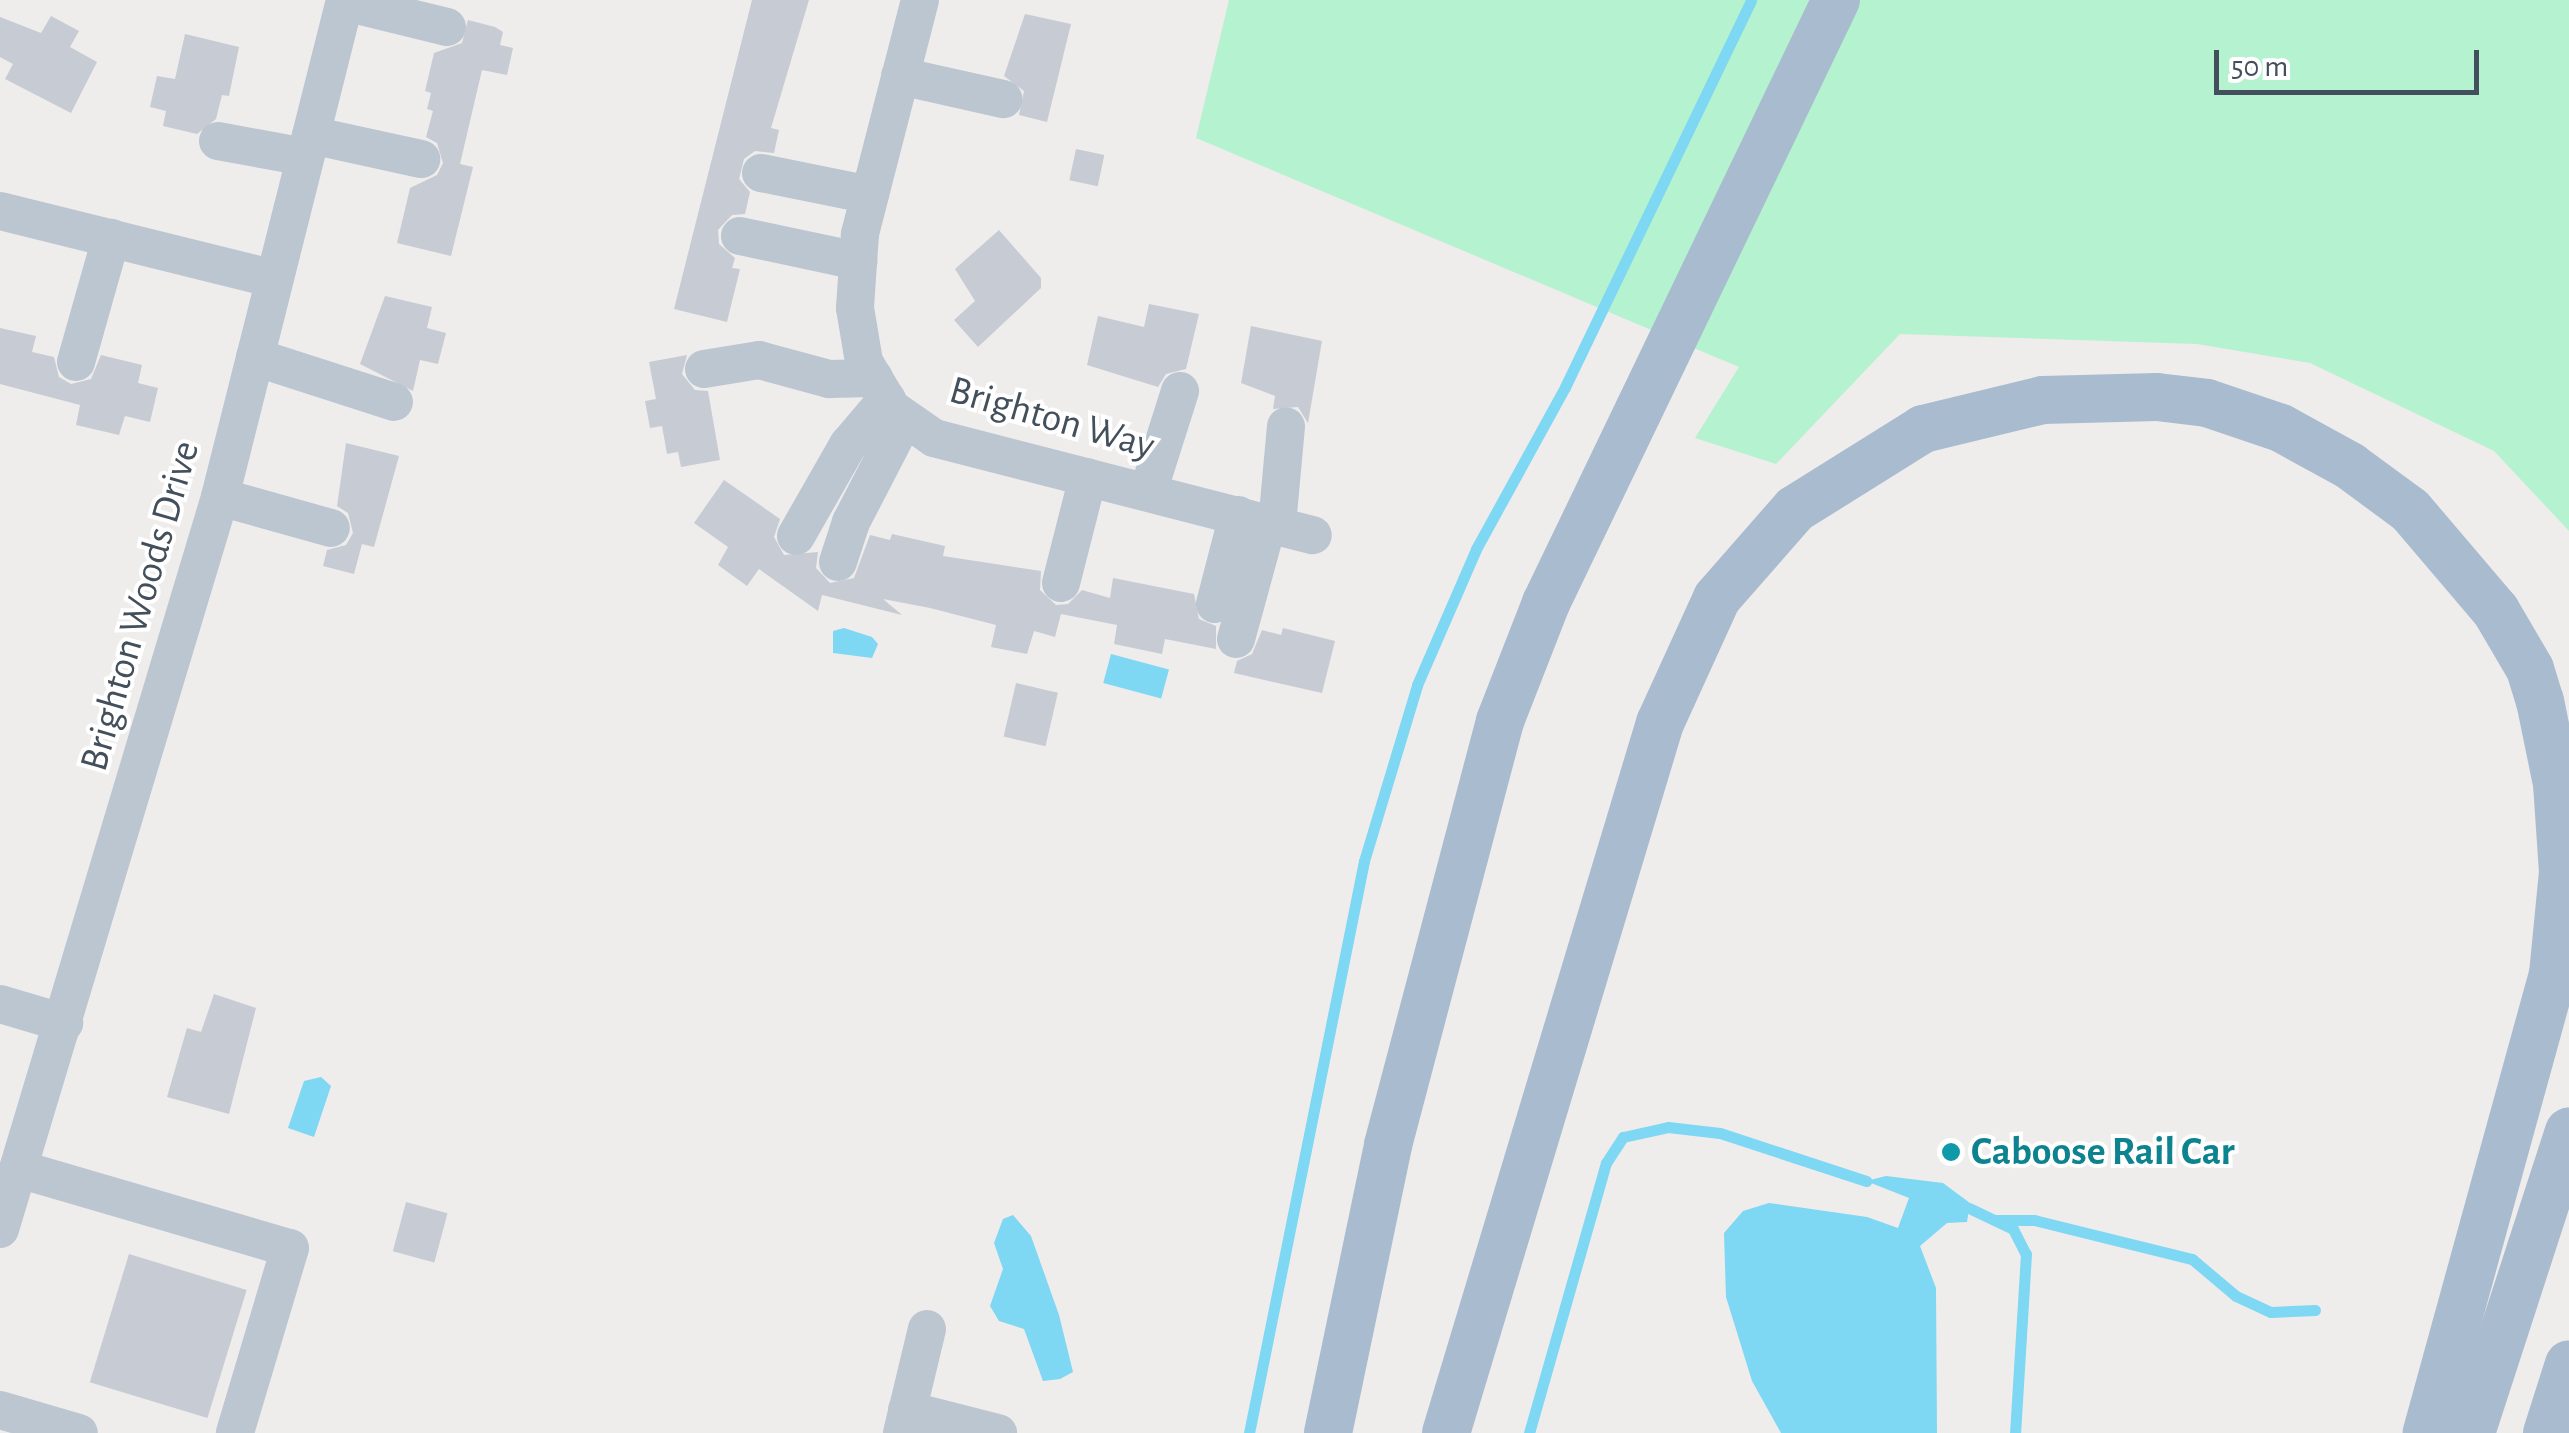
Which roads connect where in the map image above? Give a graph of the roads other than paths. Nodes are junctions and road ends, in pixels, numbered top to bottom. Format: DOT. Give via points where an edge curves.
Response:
graph roads {
  1 [pos="920,0"];
  2 [pos="1836,0"];
  3 [pos="345,1"];
  4 [pos="448,28"];
  5 [pos="900,76"];
  6 [pos="1004,99"];
  7 [pos="218,141"];
  8 [pos="308,146"];
  9 [pos="421,159"];
  10 [pos="761,173"];
  11 [pos="870,195"];
  12 [pos="0,211"];
  13 [pos="740,236"];
  14 [pos="111,238"];
  15 [pos="858,261"];
  16 [pos="274,278"];
  17 [pos="255,358"];
  18 [pos="76,362"];
  19 [pos="704,370"];
  20 [pos="1180,391"];
  21 [pos="888,398"];
  22 [pos="394,402"];
  23 [pos="1286,426"];
  24 [pos="1088,477"];
  25 [pos="1148,492"];
  26 [pos="220,497"];
  27 [pos="1274,524"];
  28 [pos="332,528"];
  29 [pos="796,536"];
  30 [pos="838,562"];
  31 [pos="1061,583"];
  32 [pos="1215,604"];
  33 [pos="1236,639"];
  34 [pos="0,1004"];
  35 [pos="64,1023"];
  36 [pos="2569,1132"];
  37 [pos="19,1169"];
  38 [pos="0,1229"];
  39 [pos="927,1329"];
  40 [pos="2569,1364"];
  41 [pos="0,1410"];
  42 [pos="904,1422"];
  43 [pos="80,1433"];
  44 [pos="234,1433"];
  45 [pos="998,1433"];
  46 [pos="1328,1433"];
  47 [pos="1446,1433"];
  48 [pos="2427,1433"];
  49 [pos="2470,1433"];
  50 [pos="2547,1433"];
  1 -- 5 [label="street"];
  2 -- 46 [label="main road" via="1546,603 1500,722 1388,1145"];
  3 -- 4 [label="street"];
  3 -- 8 [label="street, Brighton Woods Drive"];
  5 -- 6 [label="street"];
  5 -- 11 [label="street"];
  7 -- 8 [label="street"];
  8 -- 9 [label="street"];
  8 -- 16 [label="street, Brighton Woods Drive"];
  10 -- 11 [label="street"];
  11 -- 15 [label="street"];
  12 -- 14 [label="street"];
  13 -- 15 [label="street"];
  14 -- 16 [label="street"];
  14 -- 18 [label="street"];
  15 -- 21 [label="street" via="854,308"];
  16 -- 17 [label="street, Brighton Woods Drive"];
  17 -- 22 [label="street"];
  17 -- 26 [label="street, Brighton Woods Drive"];
  19 -- 21 [label="street" via="759,360"];
  20 -- 25 [label="street"];
  21 -- 24 [label="street, Brighton Way" via="934,438"];
  21 -- 29 [label="street" via="848,445"];
  21 -- 30 [label="street"];
  23 -- 27 [label="street"];
  24 -- 25 [label="street, Brighton Way"];
  24 -- 31 [label="street"];
  25 -- 27 [label="street, Brighton Way"];
  26 -- 28 [label="street"];
  26 -- 35 [label="street, Brighton Woods Drive"];
  27 -- 32 [label="street"];
  27 -- 33 [label="street"];
  34 -- 35 [label="street"];
  35 -- 37 [label="street, Brighton Woods Drive"];
  36 -- 49 [label="main road"];
  37 -- 38 [label="street, Brighton Woods Drive"];
  37 -- 44 [label="street" via="290,1248"];
  39 -- 42 [label="street"];
  40 -- 50 [label="main road"];
  41 -- 43 [label="street"];
  42 -- 45 [label="street"];
  47 -- 48 [label="main road" via="1660,723 1718,598 1795,510 1923,429 2043,400 2157,396 2207,403 2282,428 2410,510 2496,611 2530,669 2540,701 2557,784 2563,872 2553,974"];
}
